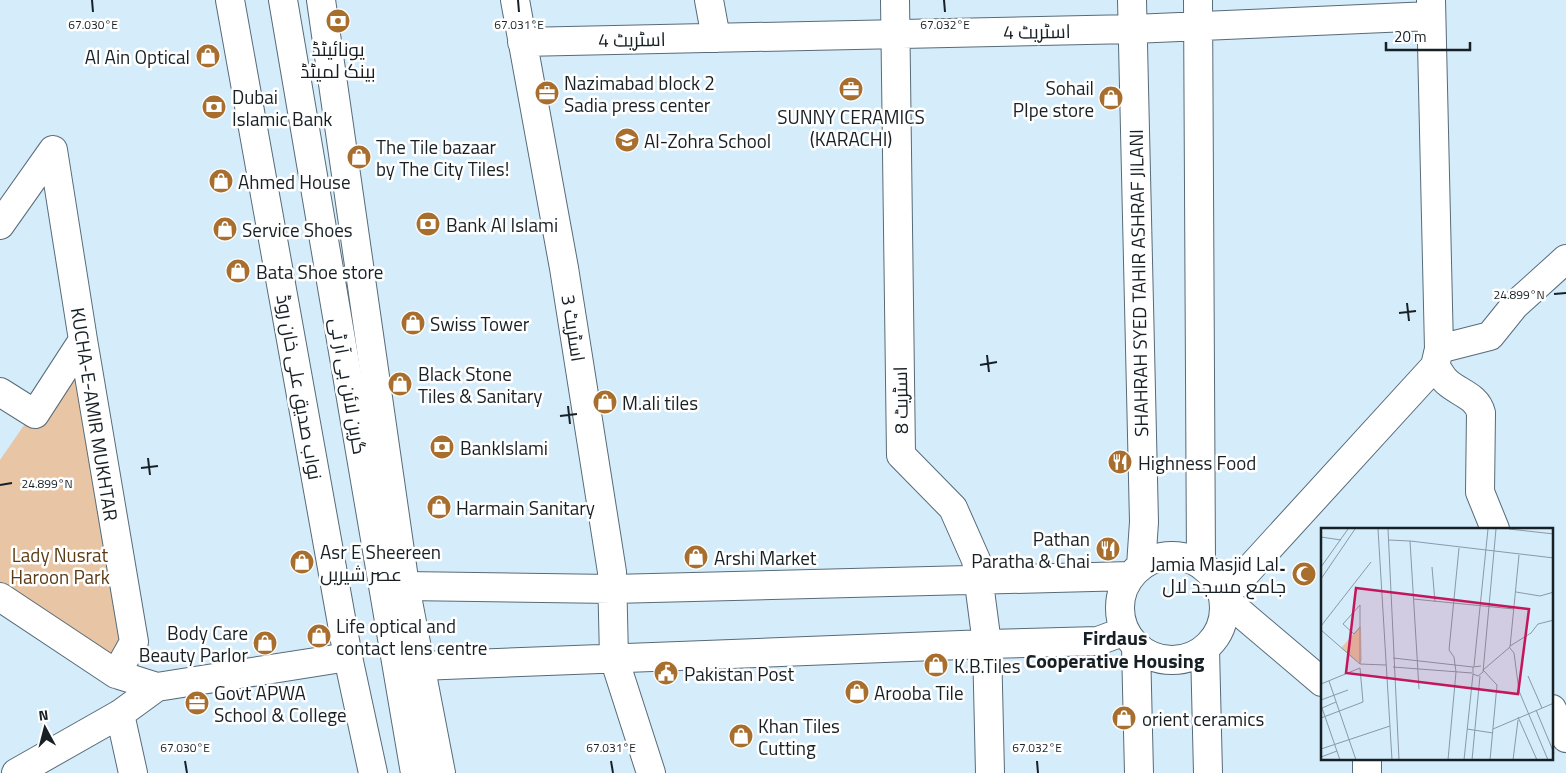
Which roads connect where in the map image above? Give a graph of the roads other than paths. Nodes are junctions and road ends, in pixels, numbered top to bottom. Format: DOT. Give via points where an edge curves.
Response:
graph roads {
  1 [pos="230,0"];
  2 [pos="283,0"];
  3 [pos="321,0"];
  4 [pos="515,0"];
  5 [pos="709,0"];
  6 [pos="895,0"];
  7 [pos="1132,0"];
  8 [pos="1431,8"];
  9 [pos="1198,13"];
  10 [pos="1133,29"];
  11 [pos="896,34"];
  12 [pos="716,38"];
  13 [pos="522,42"];
  14 [pos="0,225"];
  15 [pos="1566,259"];
  16 [pos="83,340"];
  17 [pos="1437,358"];
  18 [pos="0,392"];
  19 [pos="1495,528"];
  20 [pos="1201,564"];
  21 [pos="1136,571"];
  22 [pos="978,579"];
  23 [pos="405,586"];
  24 [pos="612,588"];
  25 [pos="0,597"];
  26 [pos="1224,598"];
  27 [pos="1130,639"];
  28 [pos="987,644"];
  29 [pos="1205,649"];
  30 [pos="348,657"];
  31 [pos="614,658"];
  32 [pos="420,666"];
  33 [pos="116,674"];
  34 [pos="1321,681"];
  35 [pos="157,687"];
  36 [pos="1554,713"];
  37 [pos="120,714"];
  38 [pos="1566,738"];
  39 [pos="1367,760"];
  40 [pos="16,773"];
  41 [pos="133,773"];
  42 [pos="373,773"];
  43 [pos="415,773"];
  44 [pos="440,773"];
  45 [pos="650,773"];
  46 [pos="990,773"];
  47 [pos="1139,773"];
  48 [pos="1208,773"];
  49 [pos="1367,773"];
  1 -- 30 [label="street, نواب صدیق علی خان روڈ"];
  2 -- 43 [label="street, گرین لائن بی آر ٹی"];
  3 -- 23 [label="street"];
  4 -- 13 [label="street, اسٹریٹ 3"];
  5 -- 12 [label="street"];
  6 -- 11 [label="street, اسٹریٹ 8"];
  7 -- 10 [label="street, SHAHRAH SYED TAHIR ASHRAF JILANI"];
  8 -- 9 [label="street, اسٹریٹ 4"];
  8 -- 17 [label="street"];
  9 -- 10 [label="street, اسٹریٹ 4"];
  9 -- 20 [label="street"];
  10 -- 11 [label="street, اسٹریٹ 4"];
  10 -- 21 [label="street, SHAHRAH SYED TAHIR ASHRAF JILANI" via="1144,522"];
  11 -- 12 [label="street, اسٹریٹ 4"];
  11 -- 22 [label="street, اسٹریٹ 8" via="901,455 953,508 976,560"];
  12 -- 13 [label="street, اسٹریٹ 4"];
  13 -- 24 [label="street, اسٹریٹ 3" via="564,268"];
  14 -- 16 [label="street, KUCHA-E-AMIR MUKHTAR" via="53,150"];
  15 -- 17 [label="street" via="1515,305 1490,336"];
  16 -- 18 [label="street" via="35,414"];
  16 -- 33 [label="street, KUCHA-E-AMIR MUKHTAR" via="134,642"];
  17 -- 19 [label="street" via="1445,380 1480,406 1480,492"];
  17 -- 26 [label="street"];
  20 -- 21 [label="street" via="1175,556 1157,558"];
  20 -- 26 [label="street" via="1214,577"];
  21 -- 22 [label="street"];
  21 -- 27 [label="street" via="1122,592 1120,610"];
  22 -- 24 [label="street"];
  22 -- 28 [label="street, اسٹریٹ 8"];
  23 -- 24 [label="street"];
  23 -- 32 [label="street"];
  24 -- 31 [label="street, اسٹریٹ 3"];
  25 -- 33 [label="street"];
  26 -- 29 [label="street" via="1224,616 1218,633"];
  26 -- 34 [label="street"];
  27 -- 28 [label="street"];
  27 -- 29 [label="street" via="1151,656 1168,660 1188,658"];
  27 -- 47 [label="street"];
  28 -- 31 [label="street"];
  28 -- 46 [label="street, اسٹریٹ 8"];
  29 -- 48 [label="street"];
  30 -- 35 [label="street"];
  30 -- 42 [label="street, نواب صدیق علی خان روڈ"];
  31 -- 32 [label="street"];
  31 -- 45 [label="street, اسٹریٹ 3"];
  32 -- 44 [label="street"];
  33 -- 35 [label="street"];
  35 -- 37 [label="street"];
  36 -- 38 [label="street"];
  37 -- 40 [label="street"];
  37 -- 41 [label="street"];
  39 -- 49 [label="street"];
}
